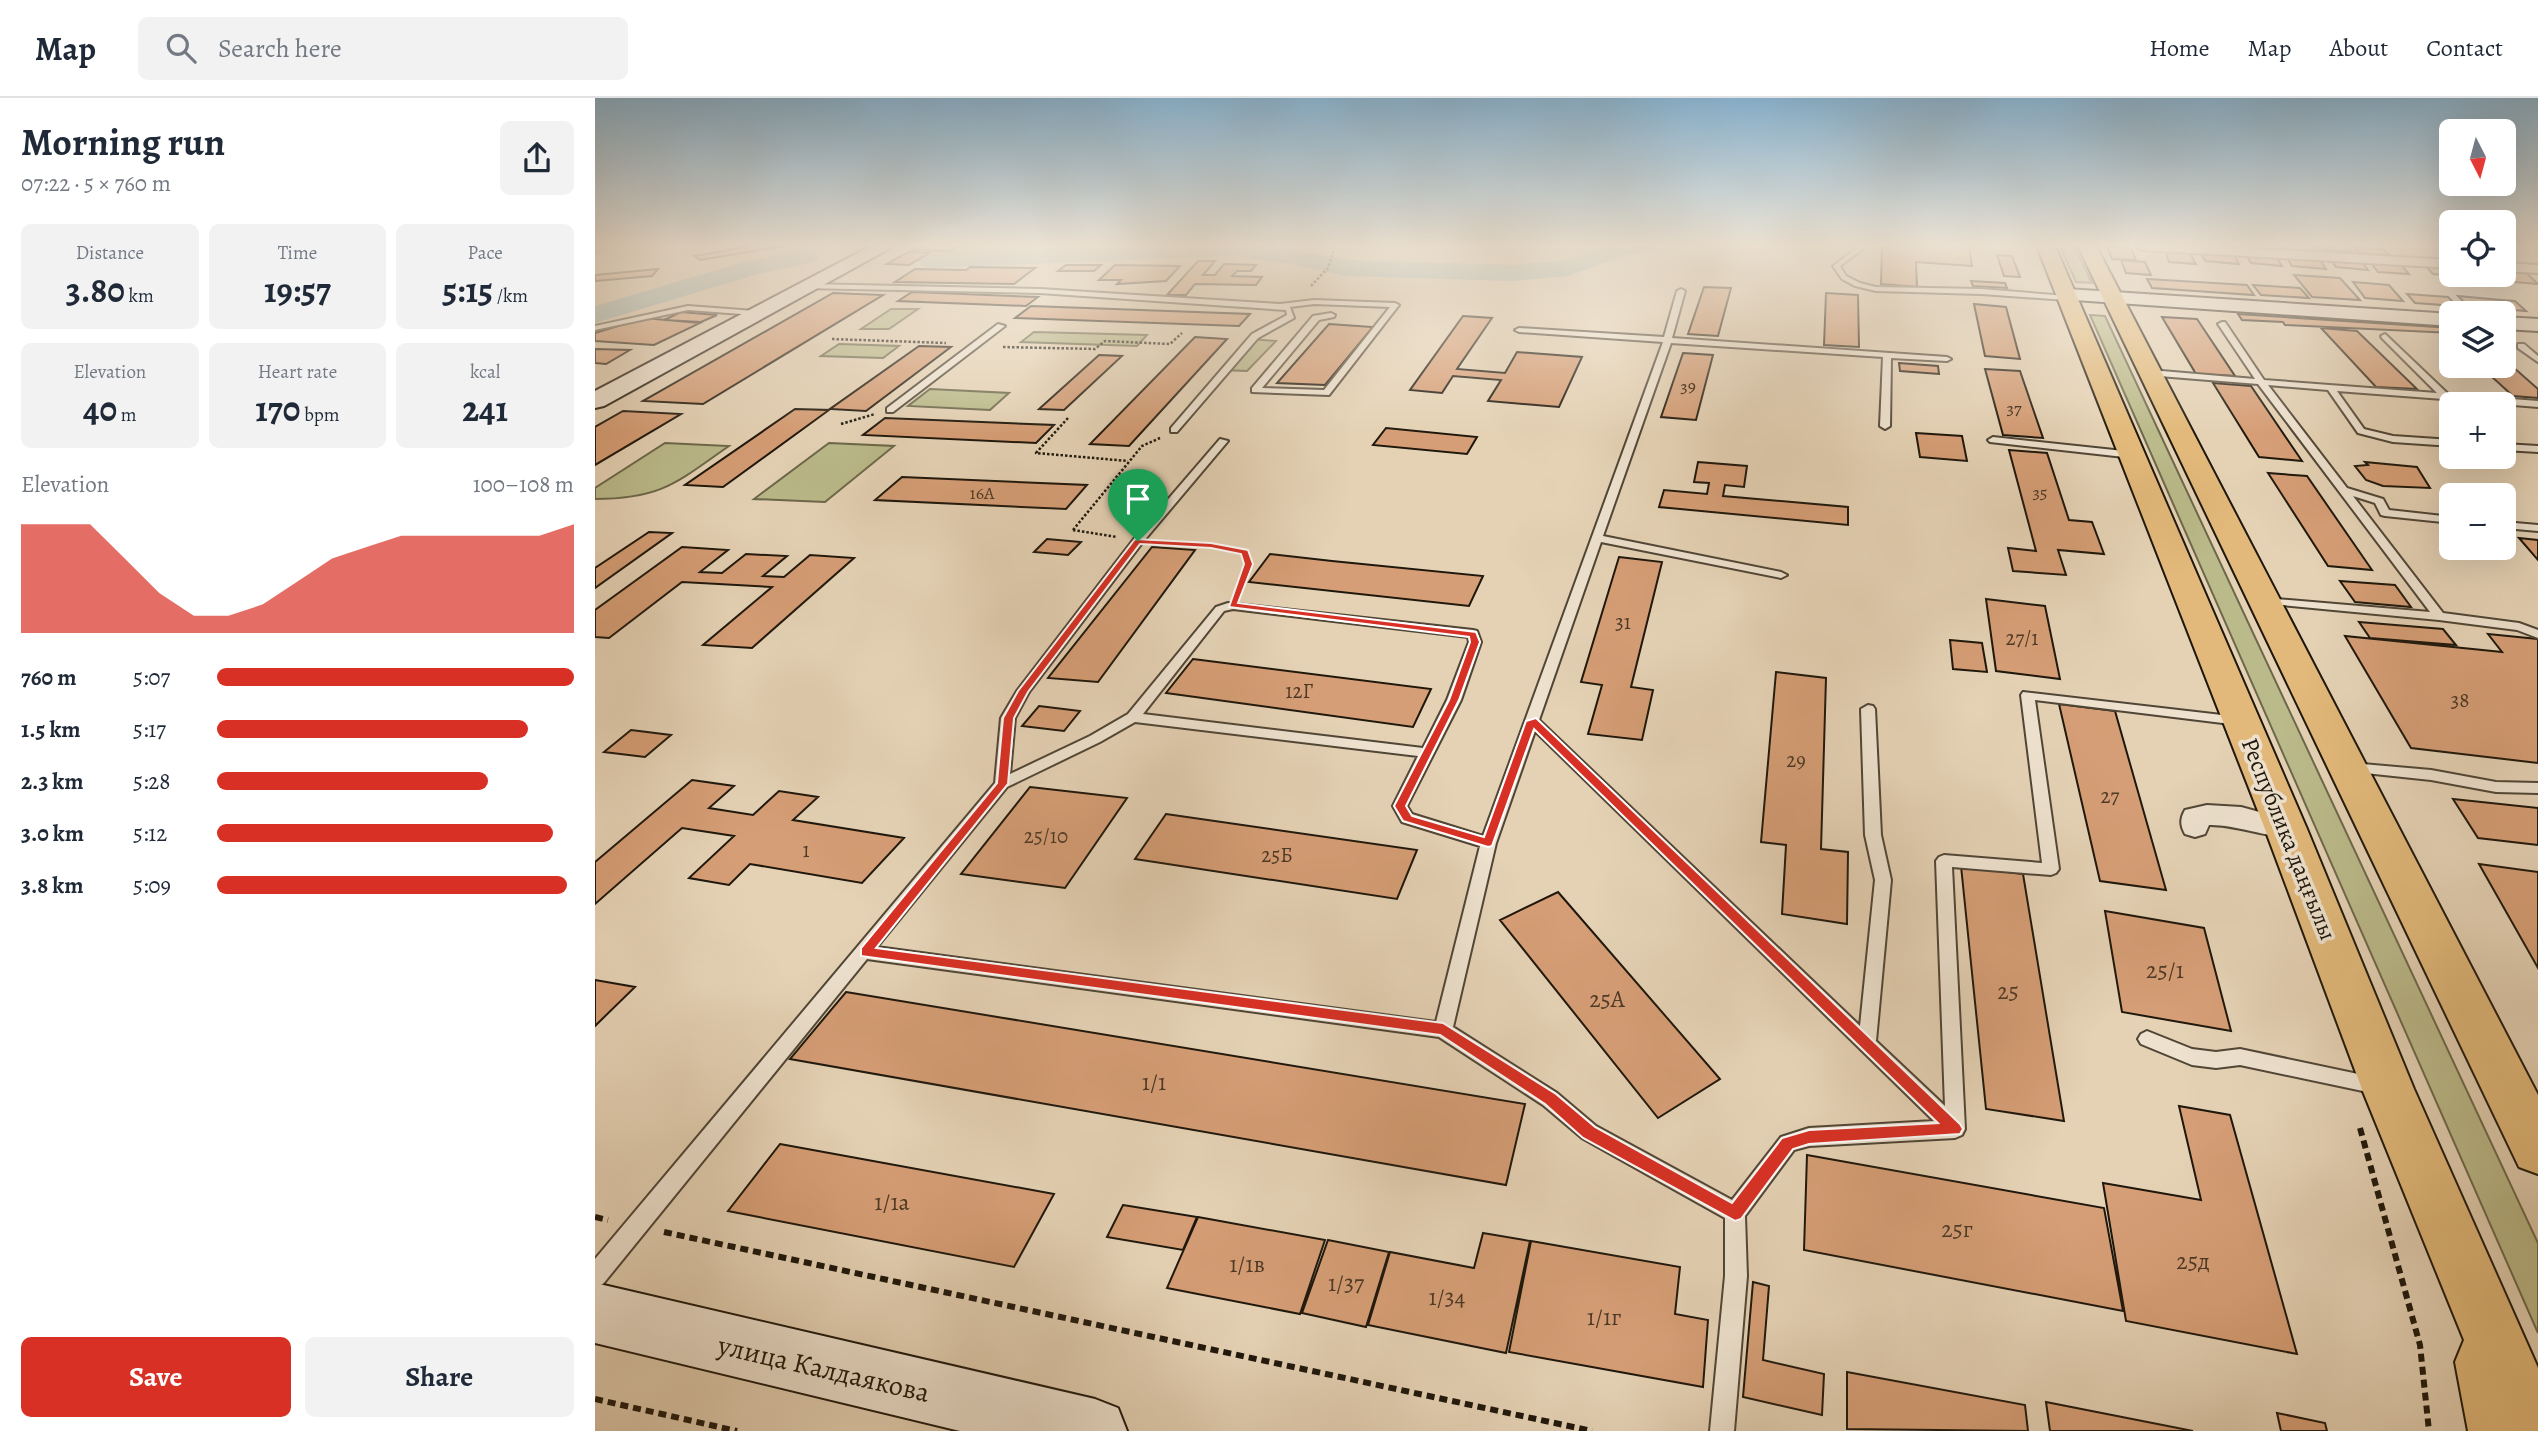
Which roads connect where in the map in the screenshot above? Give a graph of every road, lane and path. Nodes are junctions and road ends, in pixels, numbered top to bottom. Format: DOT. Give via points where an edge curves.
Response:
graph roads {
  1 [pos="687,308"];
  2 [pos="691,308"];
  3 [pos="764,308"];
  4 [pos="1287,308"];
  5 [pos="1392,308"];
  6 [pos="1676,308"];
  7 [pos="2072,308"];
  8 [pos="2118,308"];
  9 [pos="2270,308"];
  10 [pos="755,313"];
  11 [pos="1331,315"];
  12 [pos="2439,319"];
  13 [pos="2222,324"];
  14 [pos="2516,324"];
  15 [pos="2538,325"];
  16 [pos="1001,326"];
  17 [pos="595,328"];
  18 [pos="1519,330"];
  19 [pos="1182,333"];
  20 [pos="2385,336"];
  21 [pos="832,339"];
  22 [pos="1668,340"];
  23 [pos="979,345"];
  24 [pos="2521,346"];
  25 [pos="1095,349"];
  26 [pos="1091,353"];
  27 [pos="1887,355"];
  28 [pos="1947,359"];
  29 [pos="2538,360"];
  30 [pos="2150,373"];
  31 [pos="2261,382"];
  32 [pos="2330,386"];
  33 [pos="2441,392"];
  34 [pos="2439,398"];
  35 [pos="595,401"];
  36 [pos="2516,403"];
  37 [pos="2538,404"];
  38 [pos="890,410"];
  39 [pos="1068,418"];
  40 [pos="841,424"];
  41 [pos="1885,426"];
  42 [pos="1174,430"];
  43 [pos="1993,440"];
  44 [pos="1223,441"];
  45 [pos="2439,442"];
  46 [pos="1142,446"];
  47 [pos="2516,448"];
  48 [pos="2538,449"];
  49 [pos="2133,456"];
  50 [pos="1129,461"];
  51 [pos="2343,490"];
  52 [pos="2439,519"];
  53 [pos="2516,526"];
  54 [pos="2538,528"];
  55 [pos="1597,538"];
  56 [pos="1138,541"];
  57 [pos="1781,575"];
  58 [pos="2263,601"];
  59 [pos="1232,605"];
  60 [pos="2439,616"];
  61 [pos="2538,634"];
  62 [pos="1868,709"];
  63 [pos="1133,717"];
  64 [pos="1532,721"];
  65 [pos="2242,722"];
  66 [pos="1427,753"];
  67 [pos="2346,768"];
  68 [pos="1002,784"];
  69 [pos="2538,788"];
  70 [pos="2195,827"];
  71 [pos="2286,828"];
  72 [pos="1488,843"];
  73 [pos="865,952"];
  74 [pos="1443,1030"];
  75 [pos="2147,1039"];
  76 [pos="1867,1044"];
  77 [pos="2388,1089"];
  78 [pos="1955,1129"];
  79 [pos="2536,1140"];
  80 [pos="1735,1213"];
  81 [pos="595,1217"];
  82 [pos="636,1226"];
  83 [pos="2467,1270"];
  84 [pos="595,1276"];
  85 [pos="595,1313"];
  86 [pos="595,1399"];
  87 [pos="1003,1422"];
  88 [pos="737,1431"];
  89 [pos="1095,1431"];
  90 [pos="1592,1431"];
  91 [pos="1722,1431"];
  92 [pos="2500,1431"];
  93 [pos="2533,1431"];
  1 -- 17 [label="lane"];
  2 -- 10 [label="lane"];
  3 -- 10 [label="main road"];
  4 -- 42 [label="lane" via="1291,316 1255,337"];
  5 -- 11 [label="lane" via="1326,393 1255,390 1316,318"];
  6 -- 22 [label="lane"];
  7 -- 49 [label="main road, Республика даңғылы"];
  8 -- 30 [label="main road"];
  9 -- 12 [label="main road"];
  10 -- 35 [label="main road"];
  13 -- 31 [label="lane"];
  14 -- 15 [label="main road"];
  16 -- 23 [label="lane"];
  18 -- 22 [label="lane"];
  19 -- 25 [label="path" via="1170,344 1105,341"];
  20 -- 33 [label="lane"];
  21 -- 23 [label="path"];
  22 -- 27 [label="lane"];
  22 -- 55 [label="lane"];
  23 -- 25 [label="path"];
  23 -- 38 [label="lane"];
  24 -- 29 [label="lane"];
  25 -- 26 [label="path"];
  27 -- 28 [label="lane"];
  27 -- 41 [label="lane"];
  30 -- 31 [label="lane"];
  30 -- 58 [label="main road"];
  31 -- 32 [label="lane"];
  31 -- 51 [label="lane"];
  32 -- 34 [label="lane"];
  32 -- 45 [label="lane" via="2361,431"];
  36 -- 37 [label="lane"];
  38 -- 40 [label="path"];
  39 -- 50 [label="path" via="1036,453"];
  43 -- 49 [label="lane"];
  44 -- 56 [label="lane"];
  46 -- 50 [label="path"];
  47 -- 48 [label="lane"];
  49 -- 65 [label="main road, Республика даңғылы"];
  50 -- 56 [label="path" via="1073,530"];
  51 -- 52 [label="lane" via="2379,501 2385,513"];
  51 -- 60 [label="lane"];
  53 -- 54 [label="lane"];
  55 -- 57 [label="lane"];
  55 -- 64 [label="lane"];
  56 -- 59 [label="path" via="1245,552 1248,564"];
  56 -- 68 [label="lane" via="1023,691 1008,718"];
  58 -- 60 [label="lane"];
  58 -- 67 [label="main road"];
  59 -- 63 [label="lane" via="1220,609"];
  59 -- 66 [label="lane" via="1473,635 1475,642 1454,700"];
  60 -- 61 [label="lane"];
  62 -- 76 [label="lane" via="1873,835 1882,880"];
  63 -- 66 [label="lane"];
  63 -- 68 [label="lane"];
  64 -- 72 [label="lane"];
  64 -- 76 [label="lane"];
  65 -- 71 [label="main road, Республика даңғылы"];
  65 -- 78 [label="lane" via="2028,695 2051,869 1944,861"];
  66 -- 72 [label="lane" via="1400,806 1407,818"];
  67 -- 69 [label="lane"];
  67 -- 79 [label="main road"];
  68 -- 73 [label="lane"];
  70 -- 71 [label="street" via="2195,817 2215,812"];
  71 -- 77 [label="main road, Республика даңғылы"];
  72 -- 74 [label="lane"];
  73 -- 74 [label="lane"];
  73 -- 82 [label="lane"];
  74 -- 80 [label="lane" via="1551,1099 1589,1132"];
  75 -- 77 [label="lane" via="2184,1056 2226,1061 2240,1057"];
  76 -- 78 [label="lane"];
  77 -- 83 [label="main road, Республика даңғылы"];
  78 -- 80 [label="lane" via="1809,1137 1788,1143"];
  80 -- 91 [label="lane" via="1736,1276"];
  81 -- 82 [label="path"];
  82 -- 84 [label="lane"];
  82 -- 90 [label="path"];
  83 -- 92 [label="main road"];
  83 -- 93 [label="main road, Республика даңғылы"];
  85 -- 87 [label="main road, улица Калдаякова"];
  86 -- 88 [label="path"];
  87 -- 89 [label="main road, улица Калдаякова"];
}
